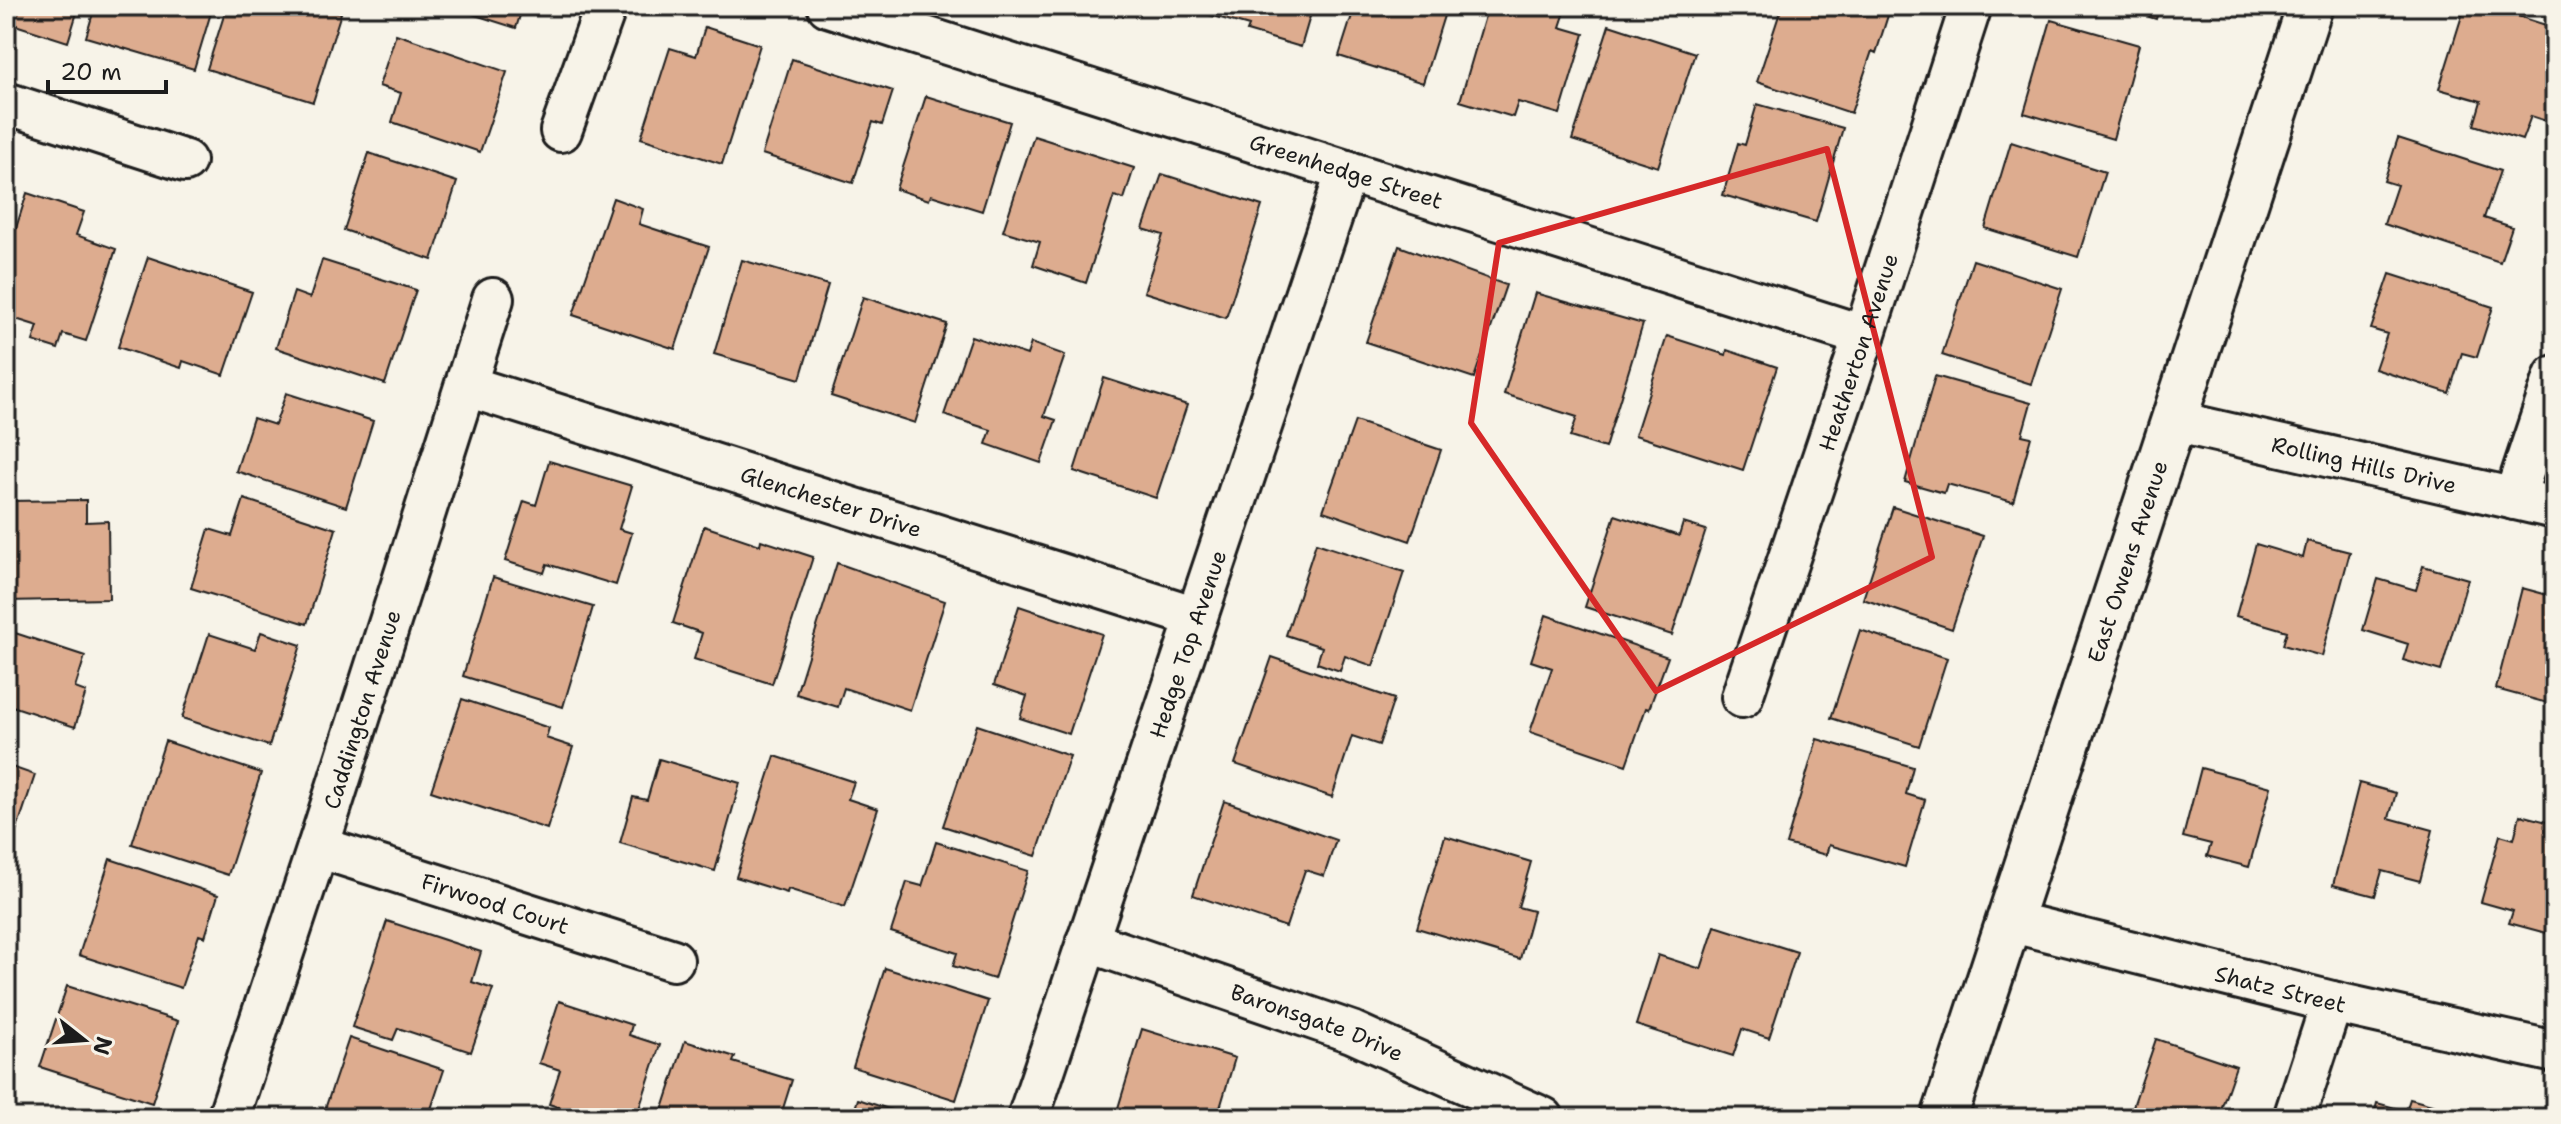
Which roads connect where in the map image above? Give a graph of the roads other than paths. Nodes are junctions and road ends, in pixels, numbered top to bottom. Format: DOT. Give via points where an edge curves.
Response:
graph roads {
  1 [pos="606,6"];
  2 [pos="828,6"];
  3 [pos="1971,6"];
  4 [pos="2310,6"];
  5 [pos="6,103"];
  6 [pos="561,131"];
  7 [pos="185,161"];
  8 [pos="1347,171"];
  9 [pos="493,299"];
  10 [pos="1864,336"];
  11 [pos="2555,376"];
  12 [pos="467,386"];
  13 [pos="2173,421"];
  14 [pos="2514,499"];
  15 [pos="2555,508"];
  16 [pos="1196,617"];
  17 [pos="1742,697"];
  18 [pos="318,847"];
  19 [pos="2009,921"];
  20 [pos="1087,941"];
  21 [pos="673,960"];
  22 [pos="2332,1002"];
  23 [pos="2555,1052"];
  24 [pos="228,1118"];
  25 [pos="1028,1118"];
  26 [pos="1543,1118"];
  27 [pos="1944,1118"];
  28 [pos="2294,1118"];
  1 -- 6 [label="street"];
  2 -- 8 [label="street, Greenhedge Street"];
  3 -- 10 [label="street, Heatherton Avenue"];
  4 -- 13 [label="main road, East Owens Avenue"];
  5 -- 7 [label="street"];
  8 -- 10 [label="street, Greenhedge Street"];
  8 -- 16 [label="street, Hedge Top Avenue"];
  9 -- 12 [label="street, Caddington Avenue"];
  10 -- 17 [label="street, Heatherton Avenue"];
  11 -- 14 [label="street"];
  12 -- 16 [label="street, Glenchester Drive"];
  12 -- 18 [label="street, Caddington Avenue"];
  13 -- 14 [label="street, Rolling Hills Drive"];
  13 -- 19 [label="main road, East Owens Avenue"];
  14 -- 15 [label="street, Rolling Hills Drive"];
  16 -- 20 [label="street, Hedge Top Avenue"];
  18 -- 21 [label="street, Firwood Court"];
  18 -- 24 [label="street, Caddington Avenue"];
  19 -- 22 [label="street, Shatz Street"];
  19 -- 27 [label="main road, East Owens Avenue"];
  20 -- 25 [label="street, Hedge Top Avenue"];
  20 -- 26 [label="street, Baronsgate Drive" via="1352,1032"];
  22 -- 23 [label="street, Shatz Street"];
  22 -- 28 [label="street"];
}
